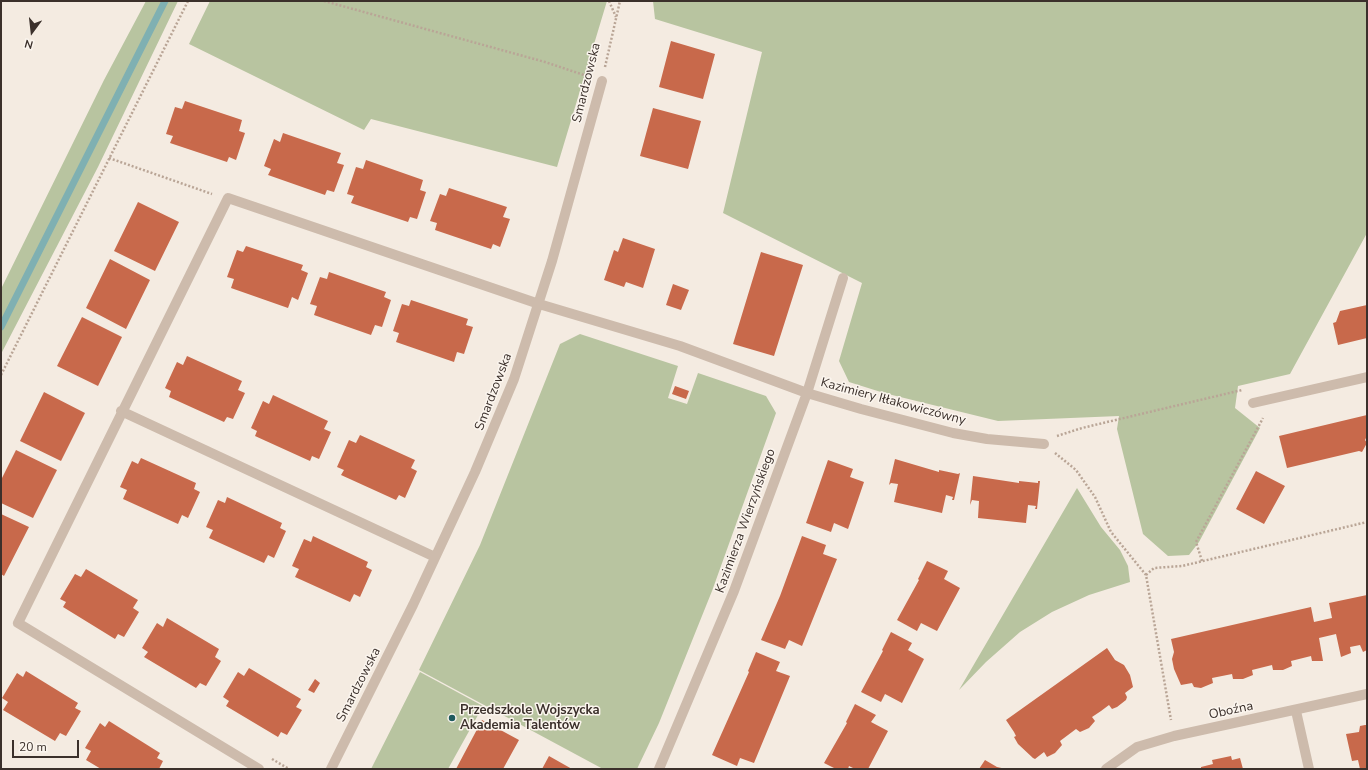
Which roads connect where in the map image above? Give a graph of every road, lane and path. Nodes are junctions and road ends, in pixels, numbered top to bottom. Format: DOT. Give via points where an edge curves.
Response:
graph roads {
  1 [pos="188,1"];
  2 [pos="324,1"];
  3 [pos="609,1"];
  4 [pos="620,1"];
  5 [pos="617,17"];
  6 [pos="602,81"];
  7 [pos="109,158"];
  8 [pos="228,198"];
  9 [pos="843,278"];
  10 [pos="539,304"];
  11 [pos="1,375"];
  12 [pos="1367,377"];
  13 [pos="1247,389"];
  14 [pos="807,392"];
  15 [pos="1272,399"];
  16 [pos="1253,404"];
  17 [pos="121,411"];
  18 [pos="1044,444"];
  19 [pos="1367,522"];
  20 [pos="435,557"];
  21 [pos="1202,562"];
  22 [pos="1146,575"];
  23 [pos="1367,694"];
  24 [pos="1296,711"];
  25 [pos="1174,736"];
  26 [pos="259,769"];
  27 [pos="331,769"];
  28 [pos="659,769"];
  29 [pos="1106,769"];
  30 [pos="1309,769"];
  1 -- 7 [label="path"];
  2 -- 6 [label="path" via="545,62"];
  3 -- 5 [label="path"];
  4 -- 5 [label="path, Smardzowska"];
  5 -- 6 [label="path, Smardzowska"];
  6 -- 10 [label="street, Smardzowska"];
  7 -- 8 [label="path"];
  7 -- 11 [label="path"];
  8 -- 10 [label="street, Kazimiery Iłłakowiczówny"];
  8 -- 17 [label="street"];
  9 -- 14 [label="street, Kazimierza Wierzyńskiego"];
  10 -- 14 [label="street, Kazimiery Iłłakowiczówny" via="680,346"];
  10 -- 20 [label="street, Smardzowska" via="514,379 475,472"];
  12 -- 15 [label="street"];
  13 -- 18 [label="path" via="1059,434"];
  14 -- 18 [label="street, Kazimiery Iłłakowiczówny" via="953,433"];
  14 -- 28 [label="street, Kazimierza Wierzyńskiego" via="734,591"];
  15 -- 16 [label="street"];
  15 -- 21 [label="path" via="1196,542"];
  17 -- 20 [label="street"];
  17 -- 26 [label="street" via="18,623"];
  18 -- 22 [label="path" via="1076,470 1094,497 1111,532"];
  19 -- 21 [label="path"];
  20 -- 27 [label="street, Smardzowska"];
  21 -- 22 [label="path" via="1154,568"];
  22 -- 25 [label="path"];
  23 -- 24 [label="street, Oboźna"];
  24 -- 25 [label="street, Oboźna"];
  24 -- 30 [label="street"];
  25 -- 29 [label="street, Oboźna" via="1138,747"];
}
